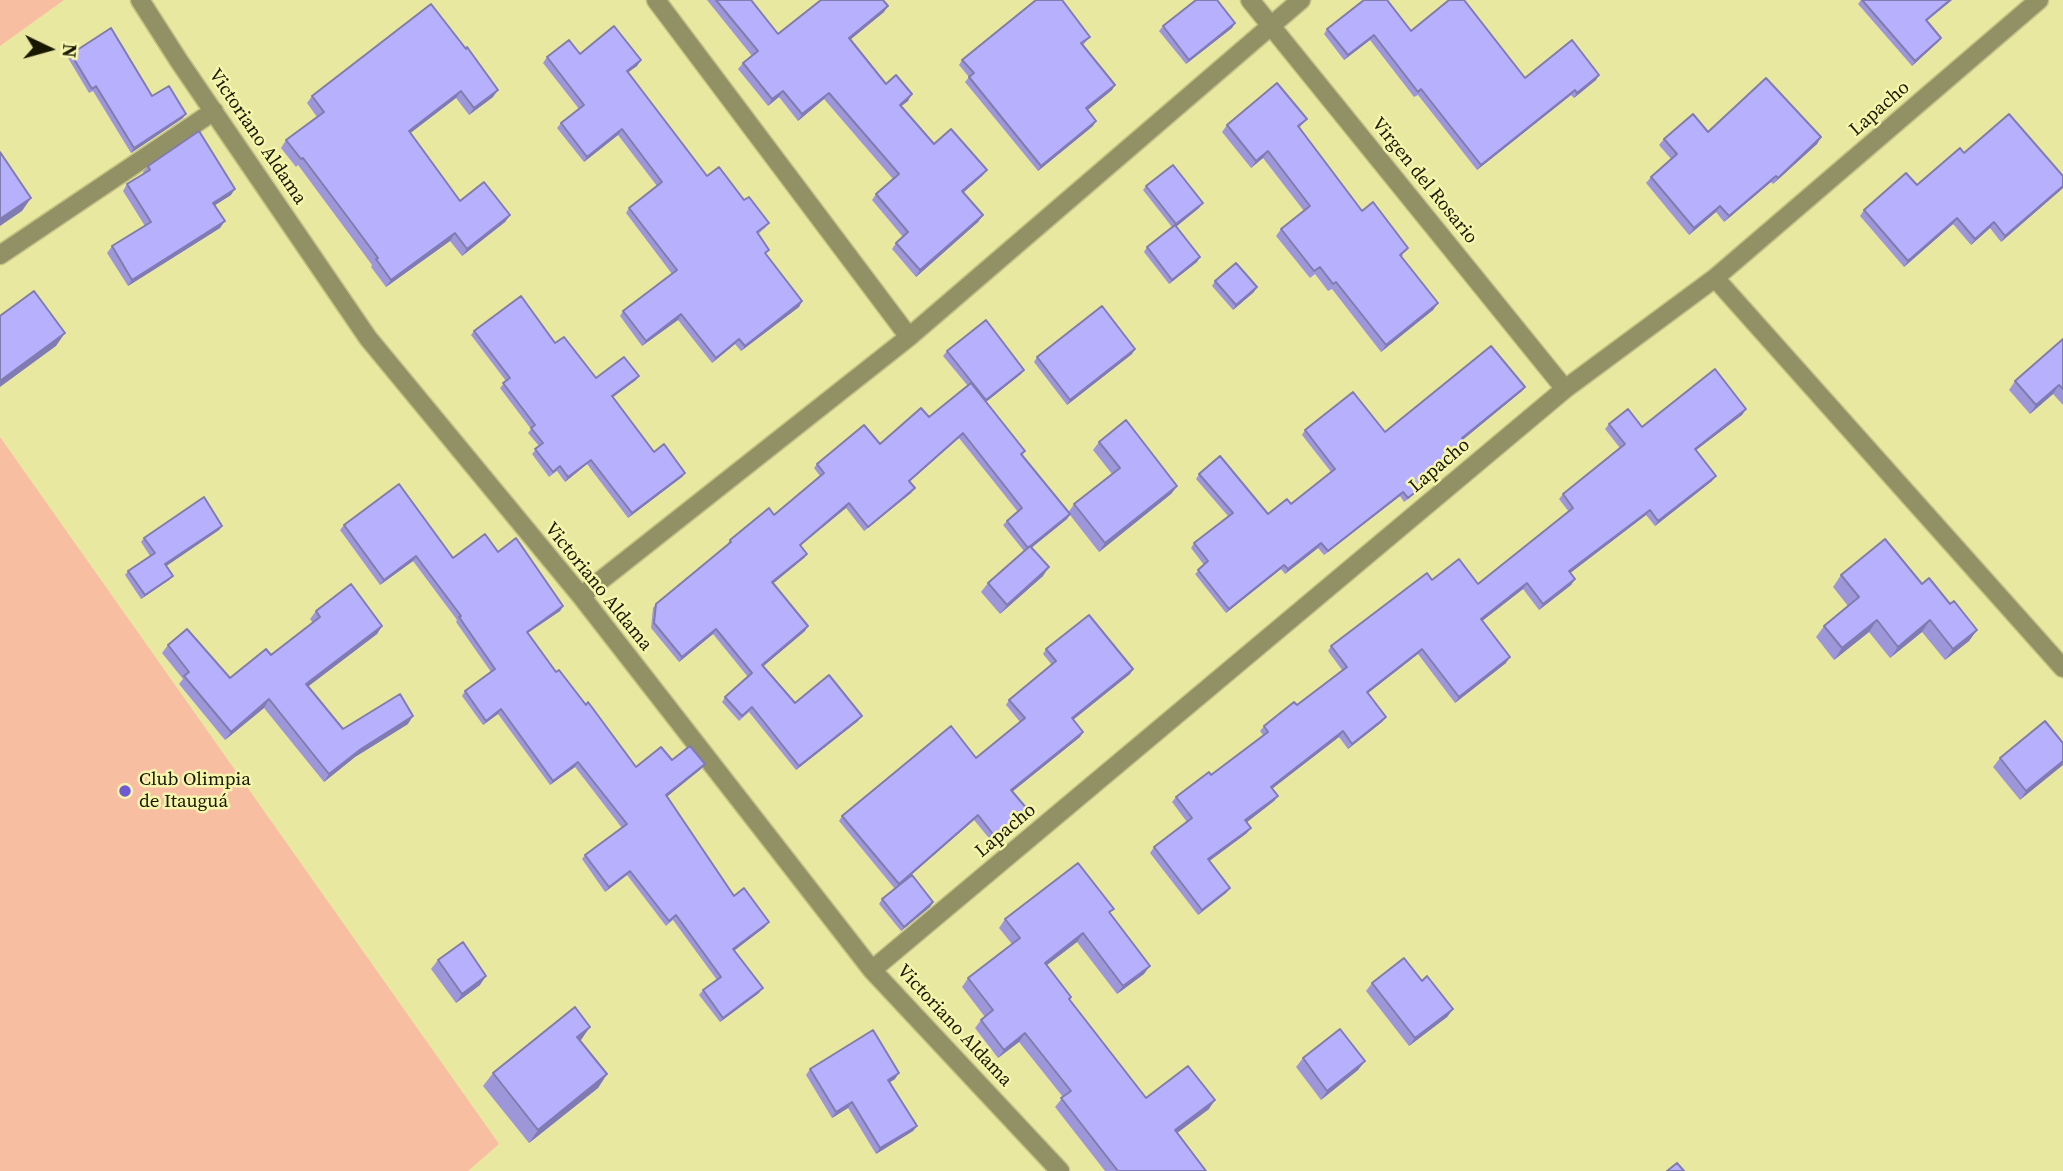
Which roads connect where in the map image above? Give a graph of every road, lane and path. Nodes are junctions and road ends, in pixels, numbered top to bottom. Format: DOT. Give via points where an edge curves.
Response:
graph roads {
  1 [pos="140,0"];
  2 [pos="656,0"];
  3 [pos="1250,0"];
  4 [pos="1301,0"];
  5 [pos="2039,0"];
  6 [pos="1271,25"];
  7 [pos="214,111"];
  8 [pos="0,255"];
  9 [pos="1715,278"];
  10 [pos="909,337"];
  11 [pos="1565,389"];
  12 [pos="580,596"];
  13 [pos="2063,668"];
  14 [pos="872,970"];
  15 [pos="1060,1171"];
  1 -- 7 [label="street, Victoriano Aldama"];
  2 -- 10 [label="street"];
  3 -- 6 [label="street, Virgen del Rosario"];
  4 -- 6 [label="street"];
  5 -- 9 [label="street, Lapacho"];
  6 -- 10 [label="street"];
  6 -- 11 [label="street, Virgen del Rosario"];
  7 -- 8 [label="street"];
  7 -- 12 [label="street, Victoriano Aldama" via="368,338"];
  9 -- 11 [label="street, Lapacho"];
  9 -- 13 [label="street"];
  10 -- 12 [label="street"];
  11 -- 14 [label="street, Lapacho"];
  12 -- 14 [label="street, Victoriano Aldama"];
  14 -- 15 [label="street, Victoriano Aldama"];
}
